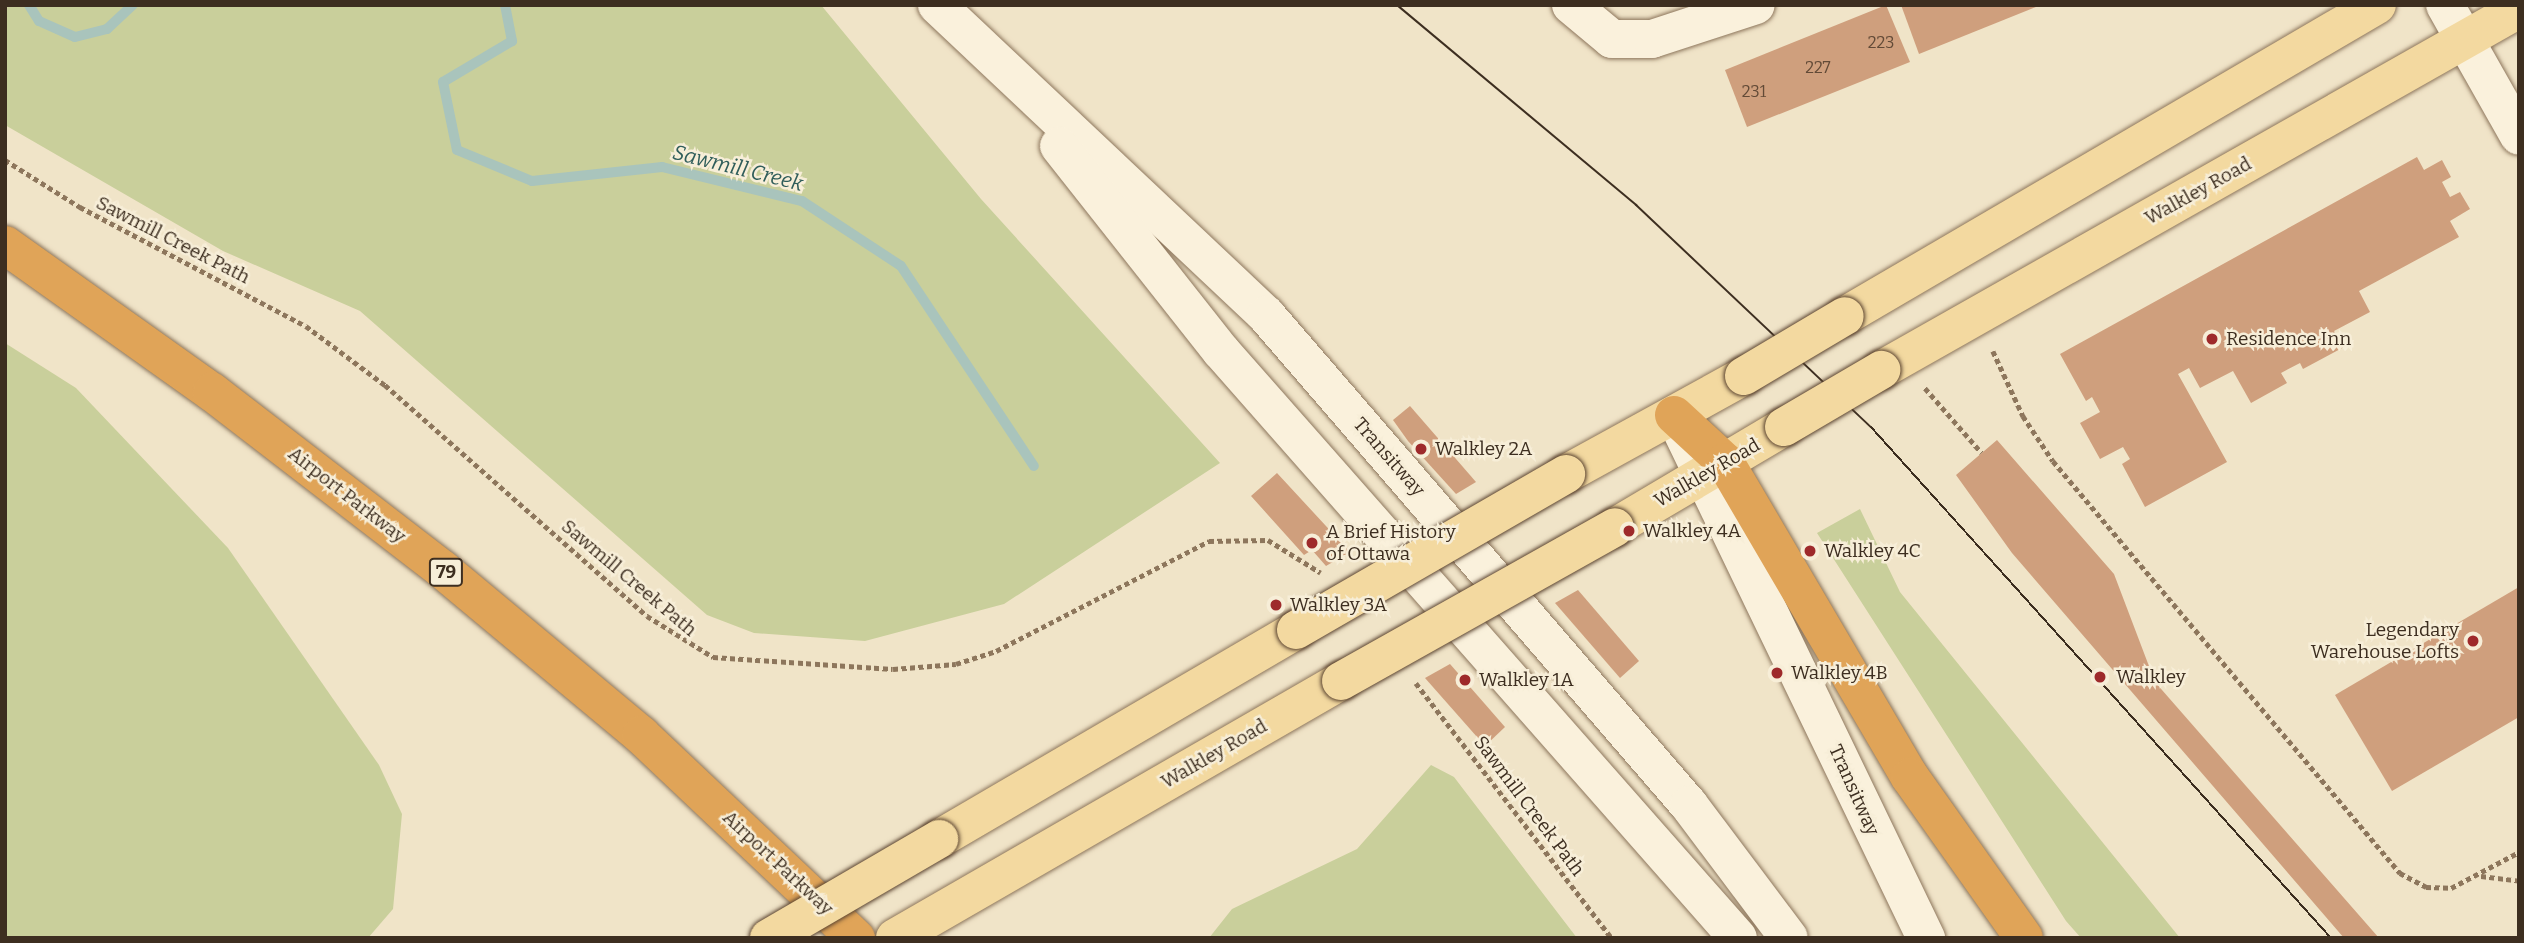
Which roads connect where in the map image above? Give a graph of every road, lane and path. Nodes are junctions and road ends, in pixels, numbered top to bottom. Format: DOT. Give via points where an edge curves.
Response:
graph roads {
  1 [pos="937,5"];
  2 [pos="1571,5"];
  3 [pos="1756,5"];
  4 [pos="2377,5"];
  5 [pos="2445,5"];
  6 [pos="2519,9"];
  7 [pos="2465,40"];
  8 [pos="978,43"];
  9 [pos="2519,136"];
  10 [pos="5,160"];
  11 [pos="5,245"];
  12 [pos="1974,317"];
  13 [pos="1920,382"];
  14 [pos="1674,415"];
  15 [pos="1982,453"];
  16 [pos="1712,470"];
  17 [pos="1311,566"];
  18 [pos="1423,692"];
  19 [pos="2519,852"];
  20 [pos="2480,876"];
  21 [pos="2519,881"];
  22 [pos="769,938"];
  23 [pos="856,938"];
  24 [pos="895,938"];
  25 [pos="1612,938"];
  26 [pos="1738,938"];
  27 [pos="1789,938"];
  28 [pos="1926,938"];
  29 [pos="2024,938"];
  1 -- 8 [label="street, Transitway"];
  2 -- 3 [label="street" via="1612,39 1652,39"];
  4 -- 14 [label="main road, bridge"];
  5 -- 7 [label="street"];
  6 -- 7 [label="main road, Walkley Road"];
  7 -- 9 [label="street"];
  7 -- 12 [label="main road, Walkley Road"];
  8 -- 26 [label="street, Transitway" via="1222,351"];
  8 -- 27 [label="street, Transitway" via="1266,315 1689,805"];
  10 -- 17 [label="path, Sawmill Creek Path" via="79,208 306,326 385,385 646,616 713,657 893,669 946,666 996,651 1209,541 1268,540"];
  11 -- 23 [label="highway, Airport Parkway / 79" via="212,392 443,570 641,735"];
  12 -- 16 [label="main road, Walkley Road, bridge"];
  12 -- 20 [label="path" via="2023,416 2053,461 2400,873 2426,887 2451,888"];
  13 -- 15 [label="path"];
  14 -- 16 [label="highway"];
  14 -- 22 [label="main road, bridge"];
  16 -- 24 [label="main road, Walkley Road, bridge"];
  16 -- 28 [label="street, Transitway"];
  16 -- 29 [label="highway" via="1910,778"];
  18 -- 25 [label="path, Sawmill Creek Path"];
  19 -- 20 [label="path"];
  20 -- 21 [label="path"];
}
